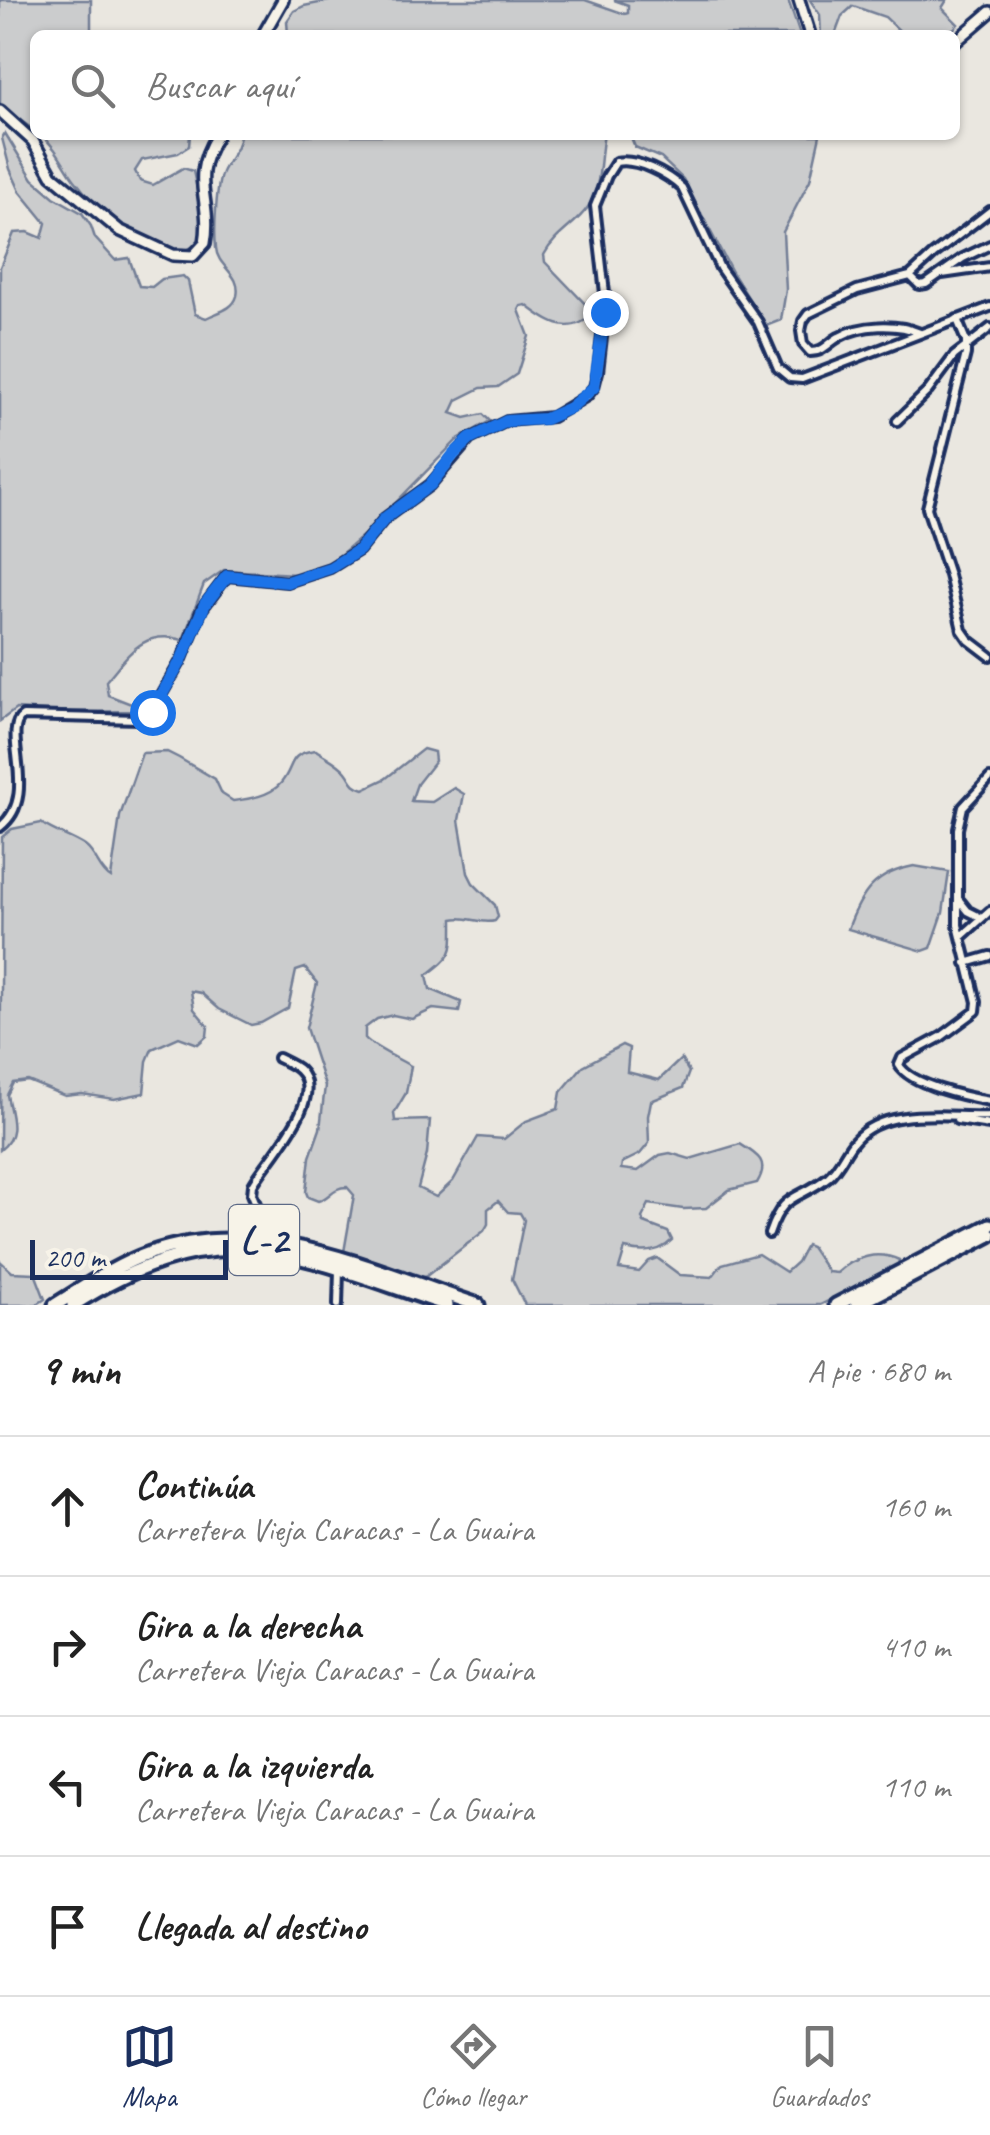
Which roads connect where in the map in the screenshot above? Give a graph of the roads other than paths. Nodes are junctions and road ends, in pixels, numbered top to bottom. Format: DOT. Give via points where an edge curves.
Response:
graph roads {
  1 [pos="283,0"];
  2 [pos="799,0"];
  3 [pos="990,12"];
  4 [pos="266,30"];
  5 [pos="808,30"];
  6 [pos="960,38"];
  7 [pos="0,111"];
  8 [pos="30,137"];
  9 [pos="33,140"];
  10 [pos="215,140"];
  11 [pos="990,211"];
  12 [pos="990,245"];
  13 [pos="990,267"];
  14 [pos="940,275"];
  15 [pos="910,276"];
  16 [pos="990,307"];
  17 [pos="957,319"];
  18 [pos="990,328"];
  19 [pos="920,333"];
  20 [pos="967,345"];
  21 [pos="897,421"];
  22 [pos="990,656"];
  23 [pos="7,724"];
  24 [pos="9,778"];
  25 [pos="990,778"];
  26 [pos="0,827"];
  27 [pos="958,898"];
  28 [pos="990,912"];
  29 [pos="982,918"];
  30 [pos="960,938"];
  31 [pos="990,956"];
  32 [pos="966,963"];
  33 [pos="278,1058"];
  34 [pos="990,1100"];
  35 [pos="990,1116"];
  36 [pos="951,1117"];
  37 [pos="990,1126"];
  38 [pos="990,1225"];
  39 [pos="769,1234"];
  40 [pos="990,1236"];
  41 [pos="270,1241"];
  42 [pos="339,1270"];
  43 [pos="56,1305"];
  44 [pos="73,1305"];
  45 [pos="338,1305"];
  46 [pos="448,1305"];
  47 [pos="478,1305"];
  48 [pos="836,1305"];
  49 [pos="857,1305"];
  1 -- 4 [label="main road"];
  2 -- 5 [label="main road"];
  3 -- 6 [label="main road"];
  7 -- 8 [label="main road"];
  9 -- 10 [label="main road" via="52,175 119,230 186,258 205,243 200,176"];
  11 -- 15 [label="street"];
  12 -- 14 [label="street"];
  13 -- 14 [label="street"];
  14 -- 15 [label="street" via="922,285"];
  15 -- 19 [label="street" via="857,290 808,314 803,344 819,352 841,335 874,327"];
  16 -- 17 [label="street"];
  17 -- 19 [label="street"];
  17 -- 20 [label="street"];
  18 -- 20 [label="street"];
  19 -- 23 [label="street" via="802,379 786,376 720,268 682,188 623,160 611,167 595,206 605,312 594,387 586,396 552,417 507,421 470,439 430,485 385,518 344,561 287,582 227,576 205,604 149,716 22,716"];
  20 -- 21 [label="street"];
  20 -- 22 [label="street" via="927,508 962,630"];
  24 -- 26 [label="street" via="15,808"];
  25 -- 27 [label="street" via="960,816"];
  27 -- 29 [label="street"];
  27 -- 30 [label="street"];
  28 -- 29 [label="street"];
  29 -- 30 [label="street"];
  30 -- 32 [label="street"];
  31 -- 32 [label="street"];
  32 -- 34 [label="street" via="976,1011 899,1065 910,1078"];
  33 -- 41 [label="street" via="299,1070 307,1092 294,1126 252,1185"];
  35 -- 36 [label="street"];
  36 -- 37 [label="street"];
  36 -- 39 [label="street" via="891,1121 860,1135 826,1178 779,1207"];
  38 -- 48 [label="highway"];
  40 -- 49 [label="highway"];
  41 -- 43 [label="highway, L-2" via="168,1247 132,1260"];
  41 -- 47 [label="highway, L-2"];
  42 -- 44 [label="highway, L-2" via="269,1250 201,1250 136,1269"];
  42 -- 45 [label="street"];
  42 -- 46 [label="highway, L-2"];
}
